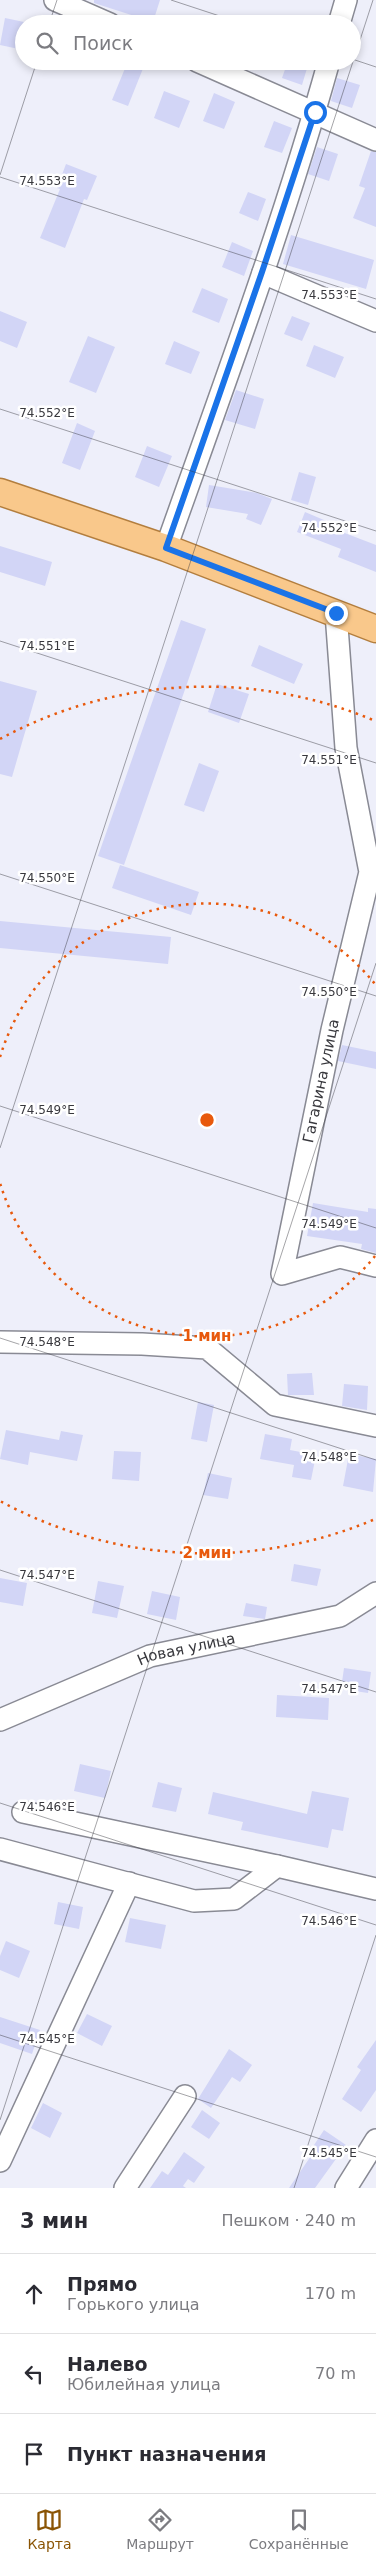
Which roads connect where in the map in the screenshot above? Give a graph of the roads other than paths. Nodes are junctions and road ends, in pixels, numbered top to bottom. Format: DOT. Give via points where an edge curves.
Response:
graph roads {
  1 [pos="55,0"];
  2 [pos="346,0"];
  3 [pos="89,15"];
  4 [pos="342,15"];
  5 [pos="218,70"];
  6 [pos="327,70"];
  7 [pos="315,112"];
  8 [pos="376,140"];
  9 [pos="262,272"];
  10 [pos="376,321"];
  11 [pos="0,492"];
  12 [pos="166,548"];
  13 [pos="336,613"];
  14 [pos="376,629"];
  15 [pos="376,1266"];
  16 [pos="0,1342"];
  17 [pos="376,1426"];
  18 [pos="376,1593"];
  19 [pos="0,1720"];
  20 [pos="24,1812"];
  21 [pos="0,1849"];
  22 [pos="277,1866"];
  23 [pos="129,1883"];
  24 [pos="376,1889"];
  25 [pos="186,2096"];
  26 [pos="376,2140"];
  27 [pos="0,2161"];
  28 [pos="125,2188"];
  29 [pos="346,2188"];
  1 -- 3 [label="street"];
  2 -- 4 [label="street"];
  5 -- 7 [label="street"];
  6 -- 7 [label="street"];
  7 -- 8 [label="street"];
  7 -- 9 [label="street"];
  9 -- 10 [label="street"];
  9 -- 12 [label="street"];
  11 -- 12 [label="main road"];
  12 -- 13 [label="main road"];
  13 -- 14 [label="main road"];
  13 -- 15 [label="street, Гагарина улица" via="346,748 370,872 332,1030 282,1274 340,1257"];
  16 -- 17 [label="street" via="207,1348 275,1405"];
  18 -- 19 [label="street, Новая улица" via="340,1616 150,1656"];
  20 -- 22 [label="street"];
  21 -- 23 [label="street"];
  22 -- 23 [label="street" via="234,1899 194,1900"];
  22 -- 24 [label="street"];
  23 -- 27 [label="street"];
  25 -- 28 [label="street"];
  26 -- 29 [label="street"];
}
